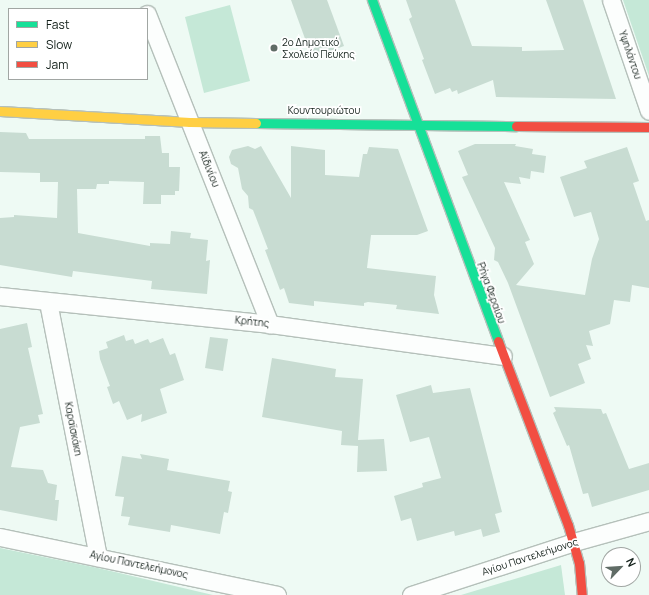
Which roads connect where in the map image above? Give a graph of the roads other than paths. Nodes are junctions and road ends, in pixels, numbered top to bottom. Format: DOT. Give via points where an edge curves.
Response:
graph roads {
  1 [pos="372,0"];
  2 [pos="611,0"];
  3 [pos="148,17"];
  4 [pos="0,111"];
  5 [pos="649,111"];
  6 [pos="190,122"];
  7 [pos="417,123"];
  8 [pos="649,127"];
  9 [pos="0,296"];
  10 [pos="48,302"];
  11 [pos="270,324"];
  12 [pos="503,356"];
  13 [pos="649,521"];
  14 [pos="0,537"];
  15 [pos="574,542"];
  16 [pos="98,557"];
  17 [pos="277,595"];
  18 [pos="411,595"];
  19 [pos="582,595"];
  1 -- 7 [label="street, Ρήγα Φεραίου"];
  2 -- 5 [label="street, Υψηλάντου"];
  3 -- 6 [label="street, Αϊδινίου"];
  4 -- 6 [label="street, Κουντουριώτου"];
  6 -- 7 [label="street, Κουντουριώτου"];
  6 -- 11 [label="street, Αϊδινίου"];
  7 -- 8 [label="street, Κουντουριώτου"];
  7 -- 12 [label="street, Ρήγα Φεραίου"];
  9 -- 10 [label="street, Κρήτης"];
  10 -- 11 [label="street, Κρήτης"];
  10 -- 16 [label="street, Καραϊσκάκη"];
  11 -- 12 [label="street, Κρήτης"];
  12 -- 15 [label="street, Ρήγα Φεραίου"];
  13 -- 15 [label="street, Αγίου Παντελεήμονος"];
  14 -- 16 [label="street, Αγίου Παντελεήμονος"];
  15 -- 18 [label="street, Αγίου Παντελεήμονος"];
  15 -- 19 [label="street, Ρήγα Φεραίου"];
  16 -- 17 [label="street, Αγίου Παντελεήμονος"];
}
